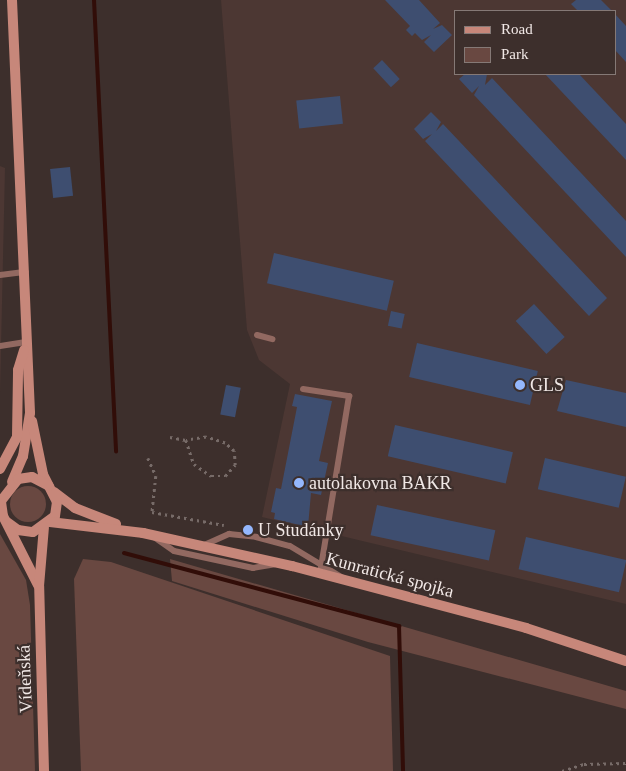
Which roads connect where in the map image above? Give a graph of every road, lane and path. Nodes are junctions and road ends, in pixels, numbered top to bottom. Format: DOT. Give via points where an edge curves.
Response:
graph roads {
  1 [pos="12,0"];
  2 [pos="26,272"];
  3 [pos="0,275"];
  4 [pos="257,336"];
  5 [pos="272,339"];
  6 [pos="26,342"];
  7 [pos="0,346"];
  8 [pos="303,389"];
  9 [pos="30,413"];
  10 [pos="170,437"];
  11 [pos="186,440"];
  12 [pos="148,458"];
  13 [pos="0,469"];
  14 [pos="7,485"];
  15 [pos="51,489"];
  16 [pos="3,517"];
  17 [pos="47,525"];
  18 [pos="229,526"];
  19 [pos="146,533"];
  20 [pos="202,546"];
  21 [pos="282,563"];
  22 [pos="320,568"];
  23 [pos="39,586"];
  24 [pos="626,661"];
  25 [pos="626,763"];
  26 [pos="44,771"];
  27 [pos="562,771"];
  1 -- 2 [label="main road, Vídeňská"];
  2 -- 3 [label="lane"];
  2 -- 6 [label="main road, Vídeňská"];
  4 -- 5 [label="lane"];
  6 -- 7 [label="lane"];
  6 -- 9 [label="main road, Vídeňská"];
  6 -- 13 [label="main road" via="18,370 17,437"];
  8 -- 22 [label="lane" via="349,396"];
  9 -- 14 [label="main road, Vídeňská" via="24,456"];
  9 -- 15 [label="main road, Vídeňská" via="39,461"];
  10 -- 11 [label="path"];
  11 -- 11 [label="path" via="194,464 211,476 225,476 234,465 234,451 225,443 206,437"];
  12 -- 18 [label="path" via="156,476 152,512"];
  14 -- 15 [label="main road" via="32,477"];
  14 -- 16 [label="main road, Vídeňská" via="1,501"];
  15 -- 17 [label="main road, Vídeňská" via="57,502"];
  15 -- 19 [label="main road, Kunratická spojka" via="86,513"];
  16 -- 17 [label="main road" via="26,532"];
  16 -- 23 [label="main road, Vídeňská"];
  17 -- 19 [label="main road, Kunratická spojka"];
  17 -- 23 [label="main road, Vídeňská"];
  19 -- 20 [label="main road, Kunratická spojka"];
  19 -- 21 [label="lane" via="174,551 253,568"];
  20 -- 21 [label="main road, Kunratická spojka"];
  20 -- 22 [label="lane" via="229,534 256,537 290,546"];
  21 -- 22 [label="main road, Kunratická spojka"];
  22 -- 24 [label="main road, Kunratická spojka" via="346,580"];
  23 -- 26 [label="main road, Vídeňská"];
  25 -- 27 [label="path" via="584,764"];
}
